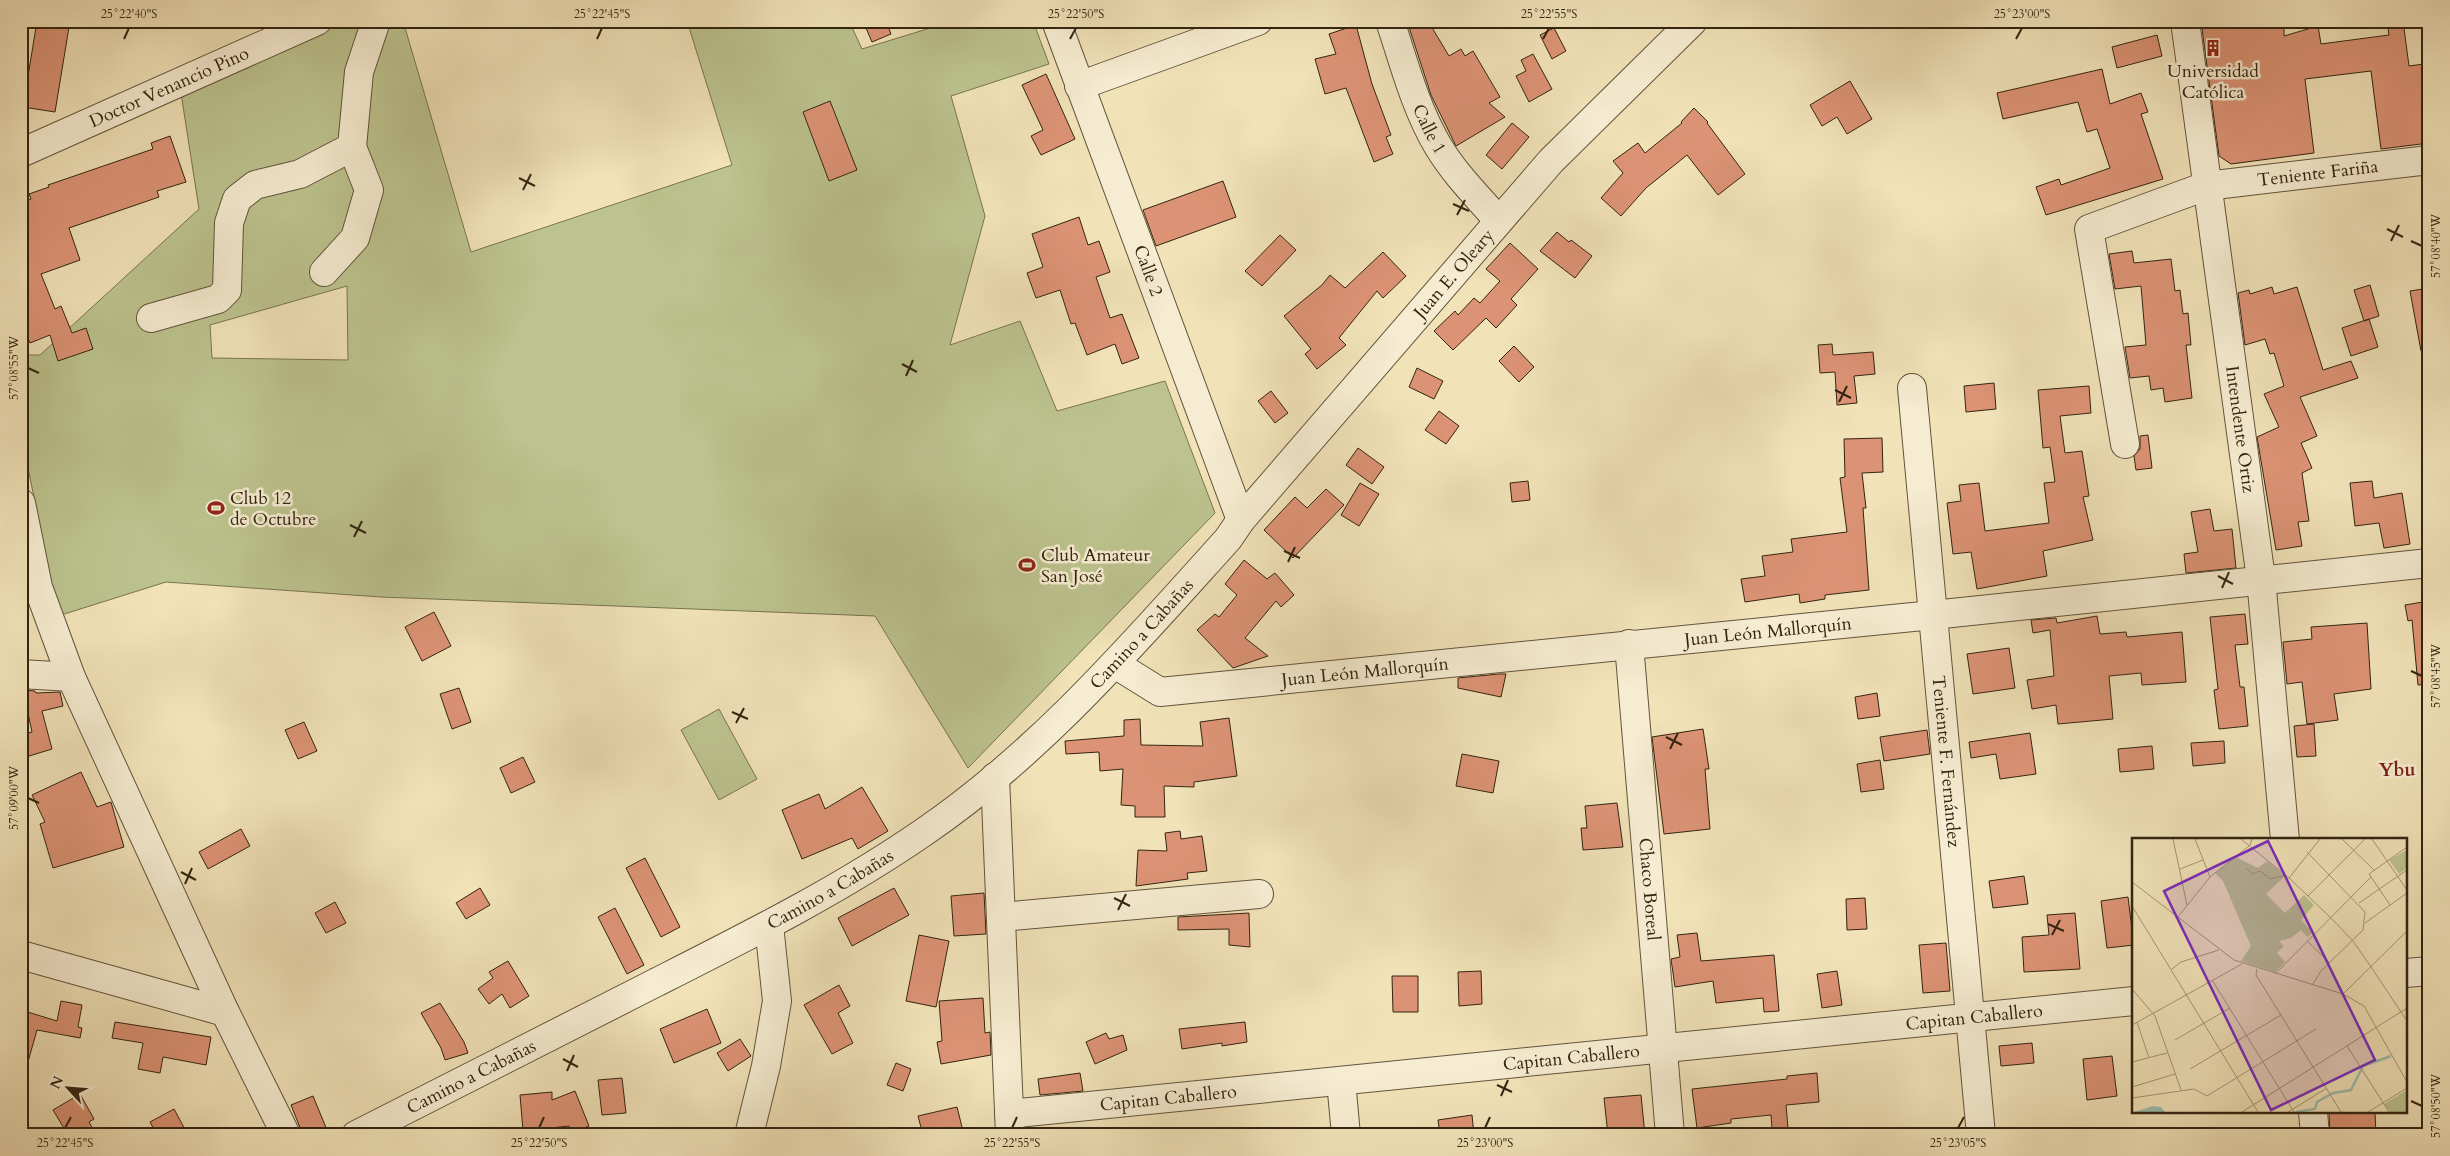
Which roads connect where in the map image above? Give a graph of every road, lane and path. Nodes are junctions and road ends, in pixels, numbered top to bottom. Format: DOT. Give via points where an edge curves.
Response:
graph roads {
  1 [pos="317,21"];
  2 [pos="376,21"];
  3 [pos="1056,21"];
  4 [pos="1258,21"];
  5 [pos="1390,21"];
  6 [pos="1693,21"];
  7 [pos="2185,21"];
  8 [pos="1079,86"];
  9 [pos="352,147"];
  10 [pos="21,153"];
  11 [pos="2429,160"];
  12 [pos="2206,186"];
  13 [pos="1498,220"];
  14 [pos="324,272"];
  15 [pos="151,318"];
  16 [pos="1912,388"];
  17 [pos="2124,444"];
  18 [pos="21,502"];
  19 [pos="1235,530"];
  20 [pos="2429,563"];
  21 [pos="2261,579"];
  22 [pos="1933,615"];
  23 [pos="1629,644"];
  24 [pos="1115,664"];
  25 [pos="21,674"];
  26 [pos="71,677"];
  27 [pos="995,777"];
  28 [pos="2286,838"];
  29 [pos="1259,894"];
  30 [pos="1001,917"];
  31 [pos="769,925"];
  32 [pos="21,955"];
  33 [pos="2429,971"];
  34 [pos="2408,973"];
  35 [pos="2132,1000"];
  36 [pos="225,1012"];
  37 [pos="1970,1018"];
  38 [pos="1663,1048"];
  39 [pos="1341,1081"];
  40 [pos="2313,1114"];
  41 [pos="1009,1124"];
  42 [pos="286,1135"];
  43 [pos="356,1135"];
  44 [pos="748,1135"];
  45 [pos="1346,1135"];
  46 [pos="1670,1135"];
  47 [pos="1981,1135"];
  48 [pos="2315,1135"];
  1 -- 10 [label="street, Doctor Venancio Pino"];
  2 -- 9 [label="street" via="359,72"];
  3 -- 8 [label="street, Calle 2"];
  4 -- 8 [label="street"];
  5 -- 13 [label="street, Calle 1" via="1415,97 1438,146"];
  6 -- 13 [label="street, Juan E. Oleary" via="1551,161"];
  7 -- 12 [label="street, Intendente Ortiz"];
  8 -- 19 [label="street, Calle 2"];
  9 -- 14 [label="street" via="369,190 355,238"];
  9 -- 15 [label="street" via="300,174 255,185 237,199 229,223 228,290 218,299"];
  11 -- 12 [label="street, Teniente Fariña"];
  12 -- 17 [label="street, Teniente Fariña" via="2089,229"];
  12 -- 21 [label="street, Intendente Ortiz"];
  13 -- 19 [label="street, Juan E. Oleary"];
  16 -- 22 [label="street, Teniente F. Fernández"];
  18 -- 26 [label="street" via="38,587"];
  19 -- 24 [label="street, Camino a Cabañas"];
  20 -- 21 [label="street, Juan León Mallorquín"];
  21 -- 22 [label="street, Juan León Mallorquín"];
  21 -- 28 [label="street, Intendente Ortiz"];
  22 -- 23 [label="street, Juan León Mallorquín"];
  22 -- 37 [label="street, Teniente F. Fernández"];
  23 -- 24 [label="street, Juan León Mallorquín" via="1160,692"];
  23 -- 38 [label="street, Chaco Boreal"];
  24 -- 27 [label="street, Camino a Cabañas" via="1054,725"];
  25 -- 26 [label="street"];
  26 -- 36 [label="street"];
  27 -- 30 [label="street"];
  27 -- 31 [label="street, Camino a Cabañas" via="924,832"];
  29 -- 30 [label="street"];
  30 -- 41 [label="street"];
  31 -- 43 [label="street, Camino a Cabañas"];
  31 -- 44 [label="street" via="777,1001 766,1066"];
  32 -- 36 [label="street"];
  33 -- 34 [label="street"];
  35 -- 37 [label="street, Capitan Caballero"];
  36 -- 42 [label="street"];
  37 -- 38 [label="street, Capitan Caballero"];
  37 -- 47 [label="street, Teniente F. Fernández"];
  38 -- 39 [label="street, Capitan Caballero"];
  38 -- 46 [label="street, Chaco Boreal"];
  39 -- 41 [label="street, Capitan Caballero"];
  39 -- 45 [label="street"];
  40 -- 48 [label="street"];
}
